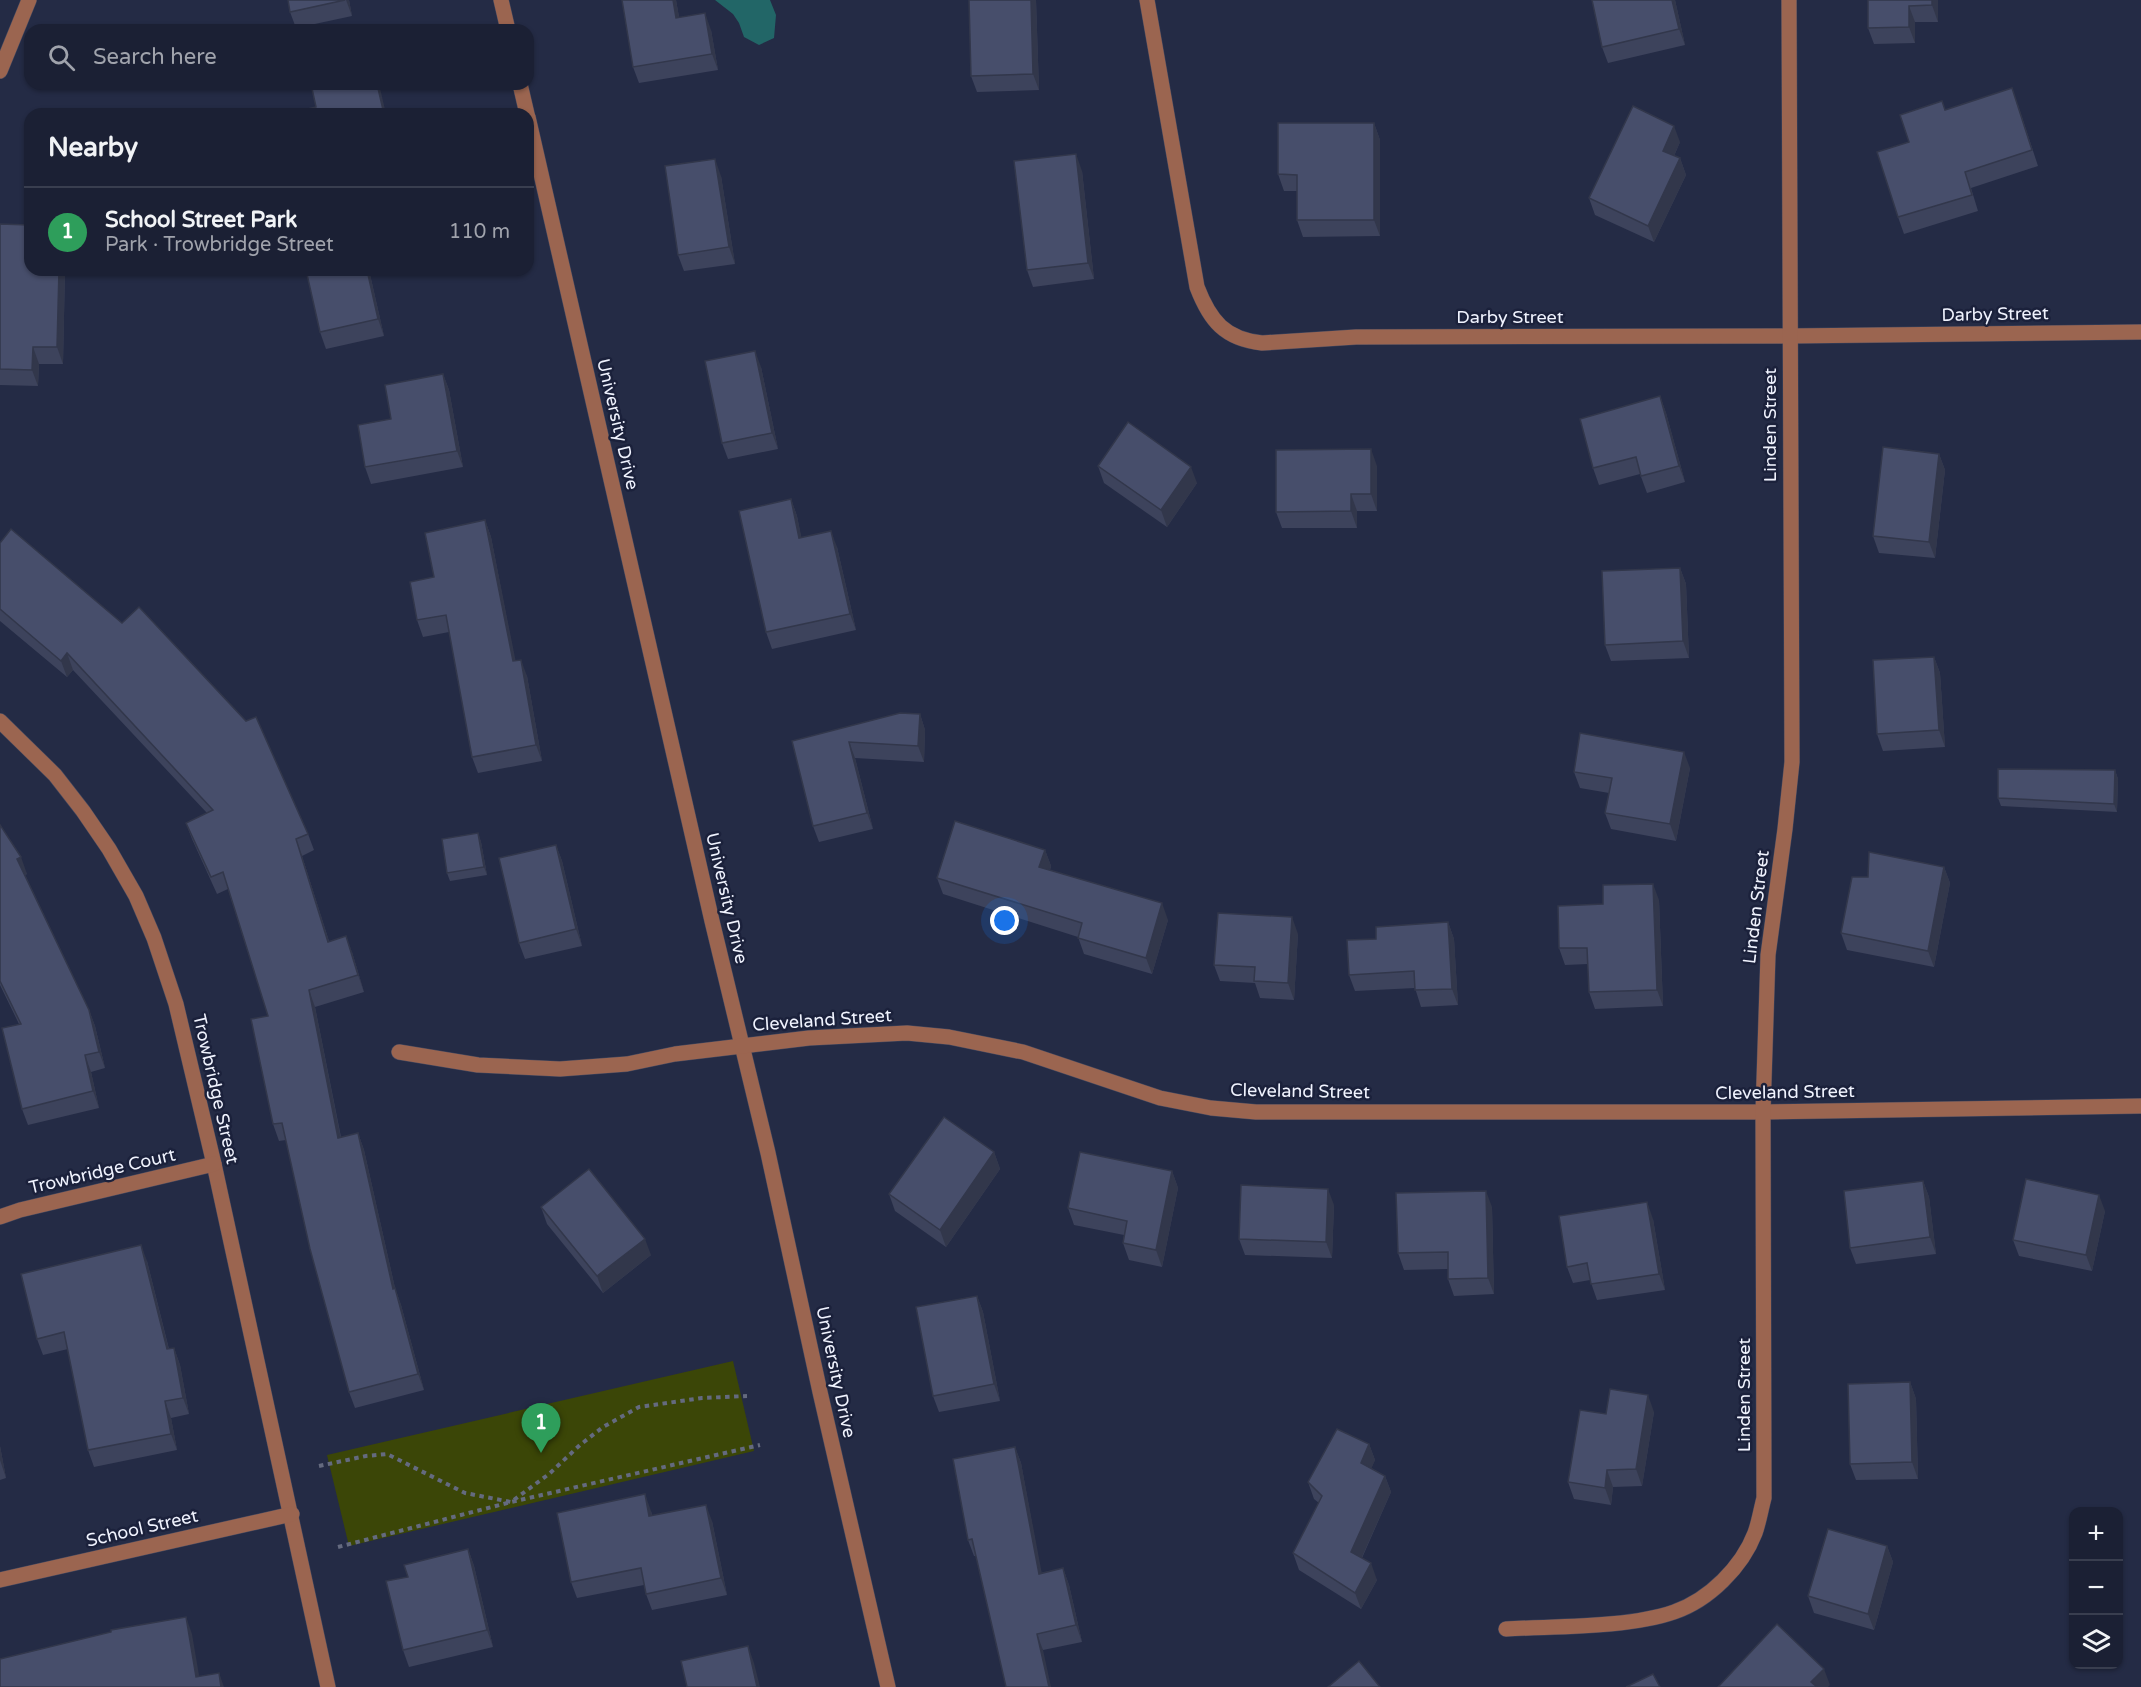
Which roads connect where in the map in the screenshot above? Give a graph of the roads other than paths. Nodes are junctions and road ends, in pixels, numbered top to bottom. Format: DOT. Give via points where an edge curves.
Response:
graph roads {
  1 [pos="29,0"];
  2 [pos="501,0"];
  3 [pos="1147,0"];
  4 [pos="1789,0"];
  5 [pos="507,24"];
  6 [pos="0,71"];
  7 [pos="522,90"];
  8 [pos="526,108"];
  9 [pos="534,142"];
  10 [pos="2141,332"];
  11 [pos="1789,336"];
  12 [pos="0,721"];
  13 [pos="741,1047"];
  14 [pos="399,1052"];
  15 [pos="2141,1106"];
  16 [pos="1763,1112"];
  17 [pos="214,1164"];
  18 [pos="0,1217"];
  19 [pos="292,1514"];
  20 [pos="0,1580"];
  21 [pos="1506,1629"];
  22 [pos="328,1687"];
  23 [pos="888,1687"];
  1 -- 6 [label="street"];
  2 -- 5 [label="street"];
  3 -- 11 [label="street, Darby Street" via="1197,287 1205,308 1230,335 1262,342 1368,337"];
  4 -- 11 [label="street, Linden Street"];
  7 -- 8 [label="street, University Drive"];
  9 -- 13 [label="street, University Drive"];
  10 -- 11 [label="street, Darby Street"];
  11 -- 16 [label="street, Linden Street" via="1792,762 1768,955"];
  12 -- 17 [label="street, Trowbridge Street" via="55,775 83,811 136,896 176,1004"];
  13 -- 14 [label="street, Cleveland Street" via="627,1064 560,1069 478,1065"];
  13 -- 16 [label="street, Cleveland Street" via="808,1038 907,1034 950,1037 1023,1052 1160,1098 1256,1112"];
  13 -- 23 [label="street, University Drive"];
  15 -- 16 [label="street, Cleveland Street"];
  16 -- 21 [label="street, Linden Street" via="1764,1498 1754,1534 1736,1567 1708,1593 1676,1611 1633,1621"];
  17 -- 18 [label="street, Trowbridge Court"];
  17 -- 19 [label="street, Trowbridge Street"];
  19 -- 20 [label="street, School Street"];
  19 -- 22 [label="street, Trowbridge Street"];
}
